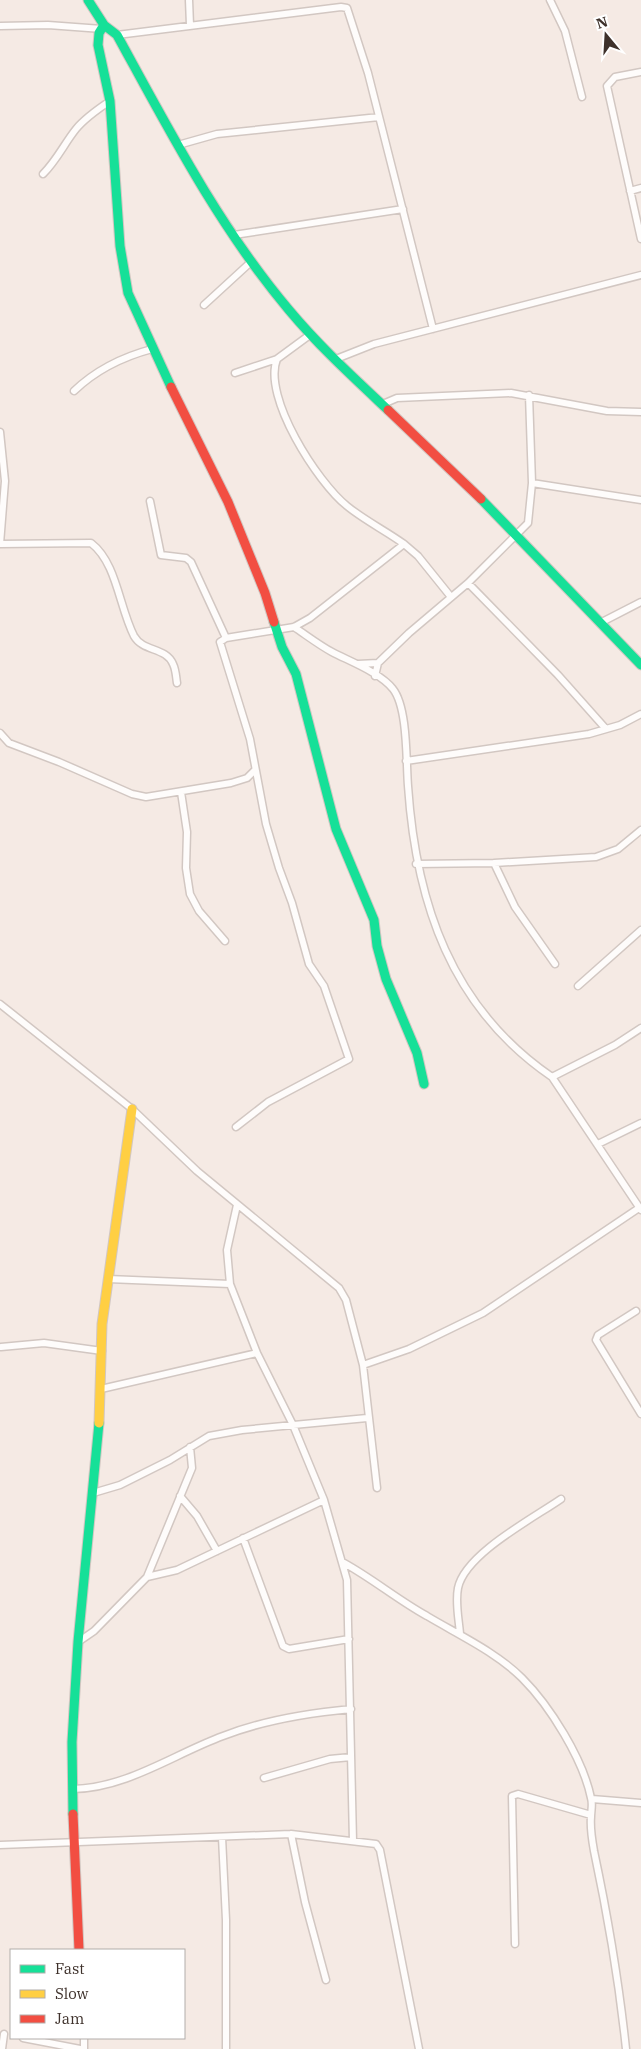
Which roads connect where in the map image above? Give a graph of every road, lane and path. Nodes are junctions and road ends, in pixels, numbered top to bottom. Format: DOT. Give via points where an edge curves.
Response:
graph roads {
  1 [pos="88,0"];
  2 [pos="189,0"];
  3 [pos="550,0"];
  4 [pos="190,25"];
  5 [pos="0,26"];
  6 [pos="103,27"];
  7 [pos="117,35"];
  8 [pos="641,72"];
  9 [pos="582,98"];
  10 [pos="110,101"];
  11 [pos="380,117"];
  12 [pos="178,145"];
  13 [pos="43,174"];
  14 [pos="641,188"];
  15 [pos="630,191"];
  16 [pos="403,209"];
  17 [pos="234,235"];
  18 [pos="641,239"];
  19 [pos="252,261"];
  20 [pos="641,275"];
  21 [pos="204,305"];
  22 [pos="433,329"];
  23 [pos="311,334"];
  24 [pos="152,348"];
  25 [pos="276,359"];
  26 [pos="336,359"];
  27 [pos="235,373"];
  28 [pos="74,391"];
  29 [pos="529,395"];
  30 [pos="382,404"];
  31 [pos="641,412"];
  32 [pos="0,432"];
  33 [pos="532,483"];
  34 [pos="150,500"];
  35 [pos="641,500"];
  36 [pos="518,535"];
  37 [pos="0,544"];
  38 [pos="404,544"];
  39 [pos="468,583"];
  40 [pos="451,597"];
  41 [pos="641,602"];
  42 [pos="602,622"];
  43 [pos="294,627"];
  44 [pos="277,631"];
  45 [pos="226,638"];
  46 [pos="378,663"];
  47 [pos="358,664"];
  48 [pos="641,665"];
  49 [pos="375,676"];
  50 [pos="177,683"];
  51 [pos="641,714"];
  52 [pos="606,729"];
  53 [pos="0,733"];
  54 [pos="406,762"];
  55 [pos="255,770"];
  56 [pos="181,792"];
  57 [pos="641,830"];
  58 [pos="416,864"];
  59 [pos="494,864"];
  60 [pos="641,930"];
  61 [pos="225,941"];
  62 [pos="555,964"];
  63 [pos="578,986"];
  64 [pos="0,1004"];
  65 [pos="641,1028"];
  66 [pos="552,1077"];
  67 [pos="424,1084"];
  68 [pos="132,1109"];
  69 [pos="641,1123"];
  70 [pos="236,1127"];
  71 [pos="598,1144"];
  72 [pos="237,1205"];
  73 [pos="640,1209"];
  74 [pos="108,1279"];
  75 [pos="230,1284"];
  76 [pos="636,1312"];
  77 [pos="1,1347"];
  78 [pos="102,1351"];
  79 [pos="257,1353"];
  80 [pos="363,1366"];
  81 [pos="101,1389"];
  82 [pos="641,1414"];
  83 [pos="367,1418"];
  84 [pos="293,1425"];
  85 [pos="190,1447"];
  86 [pos="377,1488"];
  87 [pos="93,1493"];
  88 [pos="180,1496"];
  89 [pos="561,1499"];
  90 [pos="324,1500"];
  91 [pos="243,1538"];
  92 [pos="217,1551"];
  93 [pos="344,1563"];
  94 [pos="147,1577"];
  95 [pos="460,1634"];
  96 [pos="349,1639"];
  97 [pos="78,1642"];
  98 [pos="351,1709"];
  99 [pos="351,1757"];
  100 [pos="264,1778"];
  101 [pos="73,1789"];
  102 [pos="592,1799"];
  103 [pos="641,1803"];
  104 [pos="590,1815"];
  105 [pos="291,1834"];
  106 [pos="222,1837"];
  107 [pos="353,1841"];
  108 [pos="74,1842"];
  109 [pos="0,1845"];
  110 [pos="515,1944"];
  111 [pos="79,1949"];
  112 [pos="326,1980"];
  113 [pos="2,2033"];
  114 [pos="29,2039"];
  115 [pos="2,2049"];
  116 [pos="80,2049"];
  117 [pos="226,2049"];
  118 [pos="419,2049"];
  119 [pos="626,2049"];
  1 -- 6 [label="street"];
  2 -- 4 [label="street"];
  3 -- 9 [label="street" via="565,31"];
  4 -- 7 [label="street"];
  4 -- 11 [label="street" via="347,8"];
  5 -- 6 [label="street"];
  6 -- 7 [label="street"];
  6 -- 10 [label="street" via="98,45"];
  7 -- 12 [label="street"];
  8 -- 15 [label="street" via="615,76 607,86"];
  10 -- 13 [label="street" via="76,128 55,162"];
  10 -- 24 [label="street" via="122,270 128,293"];
  11 -- 12 [label="street" via="217,134"];
  11 -- 16 [label="street"];
  12 -- 17 [label="street"];
  14 -- 15 [label="street"];
  15 -- 18 [label="street"];
  16 -- 17 [label="street"];
  16 -- 22 [label="street"];
  17 -- 19 [label="street"];
  19 -- 21 [label="street"];
  19 -- 23 [label="street"];
  20 -- 22 [label="street"];
  22 -- 26 [label="street" via="374,344"];
  23 -- 25 [label="street"];
  23 -- 26 [label="street"];
  24 -- 28 [label="street" via="109,364"];
  24 -- 44 [label="street" via="228,502"];
  25 -- 27 [label="street"];
  25 -- 38 [label="street" via="275,386 281,408 330,490 347,506"];
  26 -- 30 [label="street"];
  29 -- 30 [label="street" via="426,396 397,398"];
  29 -- 31 [label="street" via="607,411"];
  29 -- 33 [label="street"];
  30 -- 36 [label="street"];
  32 -- 37 [label="street" via="5,481"];
  33 -- 35 [label="street"];
  33 -- 36 [label="street" via="528,523"];
  34 -- 45 [label="street" via="161,555 186,558 190,562"];
  36 -- 39 [label="street"];
  36 -- 42 [label="street"];
  37 -- 50 [label="street" via="91,543 106,560 135,637 143,646 168,656 174,665"];
  38 -- 40 [label="street" via="418,556"];
  38 -- 43 [label="street"];
  39 -- 40 [label="street"];
  39 -- 52 [label="street"];
  40 -- 46 [label="street"];
  41 -- 42 [label="street"];
  42 -- 48 [label="street"];
  43 -- 44 [label="street"];
  43 -- 47 [label="street" via="330,651"];
  44 -- 45 [label="street"];
  44 -- 67 [label="street" via="296,674 336,830 374,920 386,979 417,1053"];
  45 -- 55 [label="street" via="220,646 241,705"];
  46 -- 47 [label="street"];
  46 -- 49 [label="street"];
  47 -- 49 [label="street"];
  49 -- 54 [label="street" via="394,690 399,701"];
  51 -- 52 [label="street"];
  52 -- 54 [label="street" via="569,738"];
  53 -- 56 [label="street" via="9,743 132,794 146,797"];
  54 -- 58 [label="street"];
  55 -- 56 [label="street" via="247,778 231,783"];
  55 -- 70 [label="street" via="266,824 309,964 324,986 349,1059 268,1102"];
  56 -- 61 [label="street" via="190,894 199,911"];
  57 -- 59 [label="street" via="618,849 596,857"];
  58 -- 59 [label="street"];
  58 -- 66 [label="street" via="438,933 457,976 476,1004 511,1042"];
  59 -- 62 [label="street" via="515,907"];
  60 -- 63 [label="street"];
  64 -- 68 [label="street"];
  65 -- 66 [label="street"];
  66 -- 71 [label="street"];
  68 -- 72 [label="street"];
  68 -- 74 [label="street"];
  69 -- 71 [label="street"];
  71 -- 73 [label="street"];
  72 -- 75 [label="street" via="227,1250"];
  72 -- 80 [label="street" via="339,1288 346,1300"];
  73 -- 80 [label="street" via="484,1313 409,1349"];
  74 -- 75 [label="street"];
  74 -- 78 [label="street"];
  75 -- 79 [label="street"];
  76 -- 82 [label="street" via="598,1335 596,1340"];
  77 -- 78 [label="street" via="44,1343"];
  78 -- 81 [label="street"];
  79 -- 81 [label="street"];
  79 -- 84 [label="street"];
  80 -- 83 [label="street"];
  81 -- 87 [label="street"];
  83 -- 84 [label="street"];
  83 -- 86 [label="street"];
  84 -- 85 [label="street" via="209,1436"];
  84 -- 90 [label="street"];
  85 -- 87 [label="street" via="120,1485"];
  85 -- 88 [label="street" via="192,1468"];
  87 -- 97 [label="street"];
  88 -- 92 [label="street" via="197,1516"];
  88 -- 94 [label="street"];
  89 -- 95 [label="street" via="480,1554 468,1567 458,1589"];
  90 -- 91 [label="street"];
  90 -- 93 [label="street"];
  91 -- 92 [label="street"];
  91 -- 96 [label="street" via="283,1646 289,1648"];
  92 -- 94 [label="street" via="177,1570"];
  93 -- 95 [label="street" via="425,1616"];
  93 -- 96 [label="street"];
  94 -- 97 [label="street"];
  95 -- 102 [label="street" via="523,1679 566,1736"];
  96 -- 98 [label="street"];
  97 -- 101 [label="street" via="72,1742"];
  98 -- 99 [label="street"];
  98 -- 101 [label="street" via="315,1712 235,1732 121,1780 95,1788"];
  99 -- 100 [label="street" via="330,1759"];
  99 -- 107 [label="street"];
  101 -- 108 [label="street"];
  102 -- 103 [label="street"];
  102 -- 104 [label="street"];
  104 -- 110 [label="street" via="518,1794 512,1796"];
  104 -- 119 [label="street" via="620,1989"];
  105 -- 106 [label="street"];
  105 -- 107 [label="street"];
  105 -- 112 [label="street"];
  106 -- 108 [label="street"];
  106 -- 117 [label="street"];
  107 -- 118 [label="street" via="376,1844 380,1850"];
  108 -- 109 [label="street"];
  108 -- 111 [label="street"];
  113 -- 115 [label="street"];
  114 -- 116 [label="street"];
}
